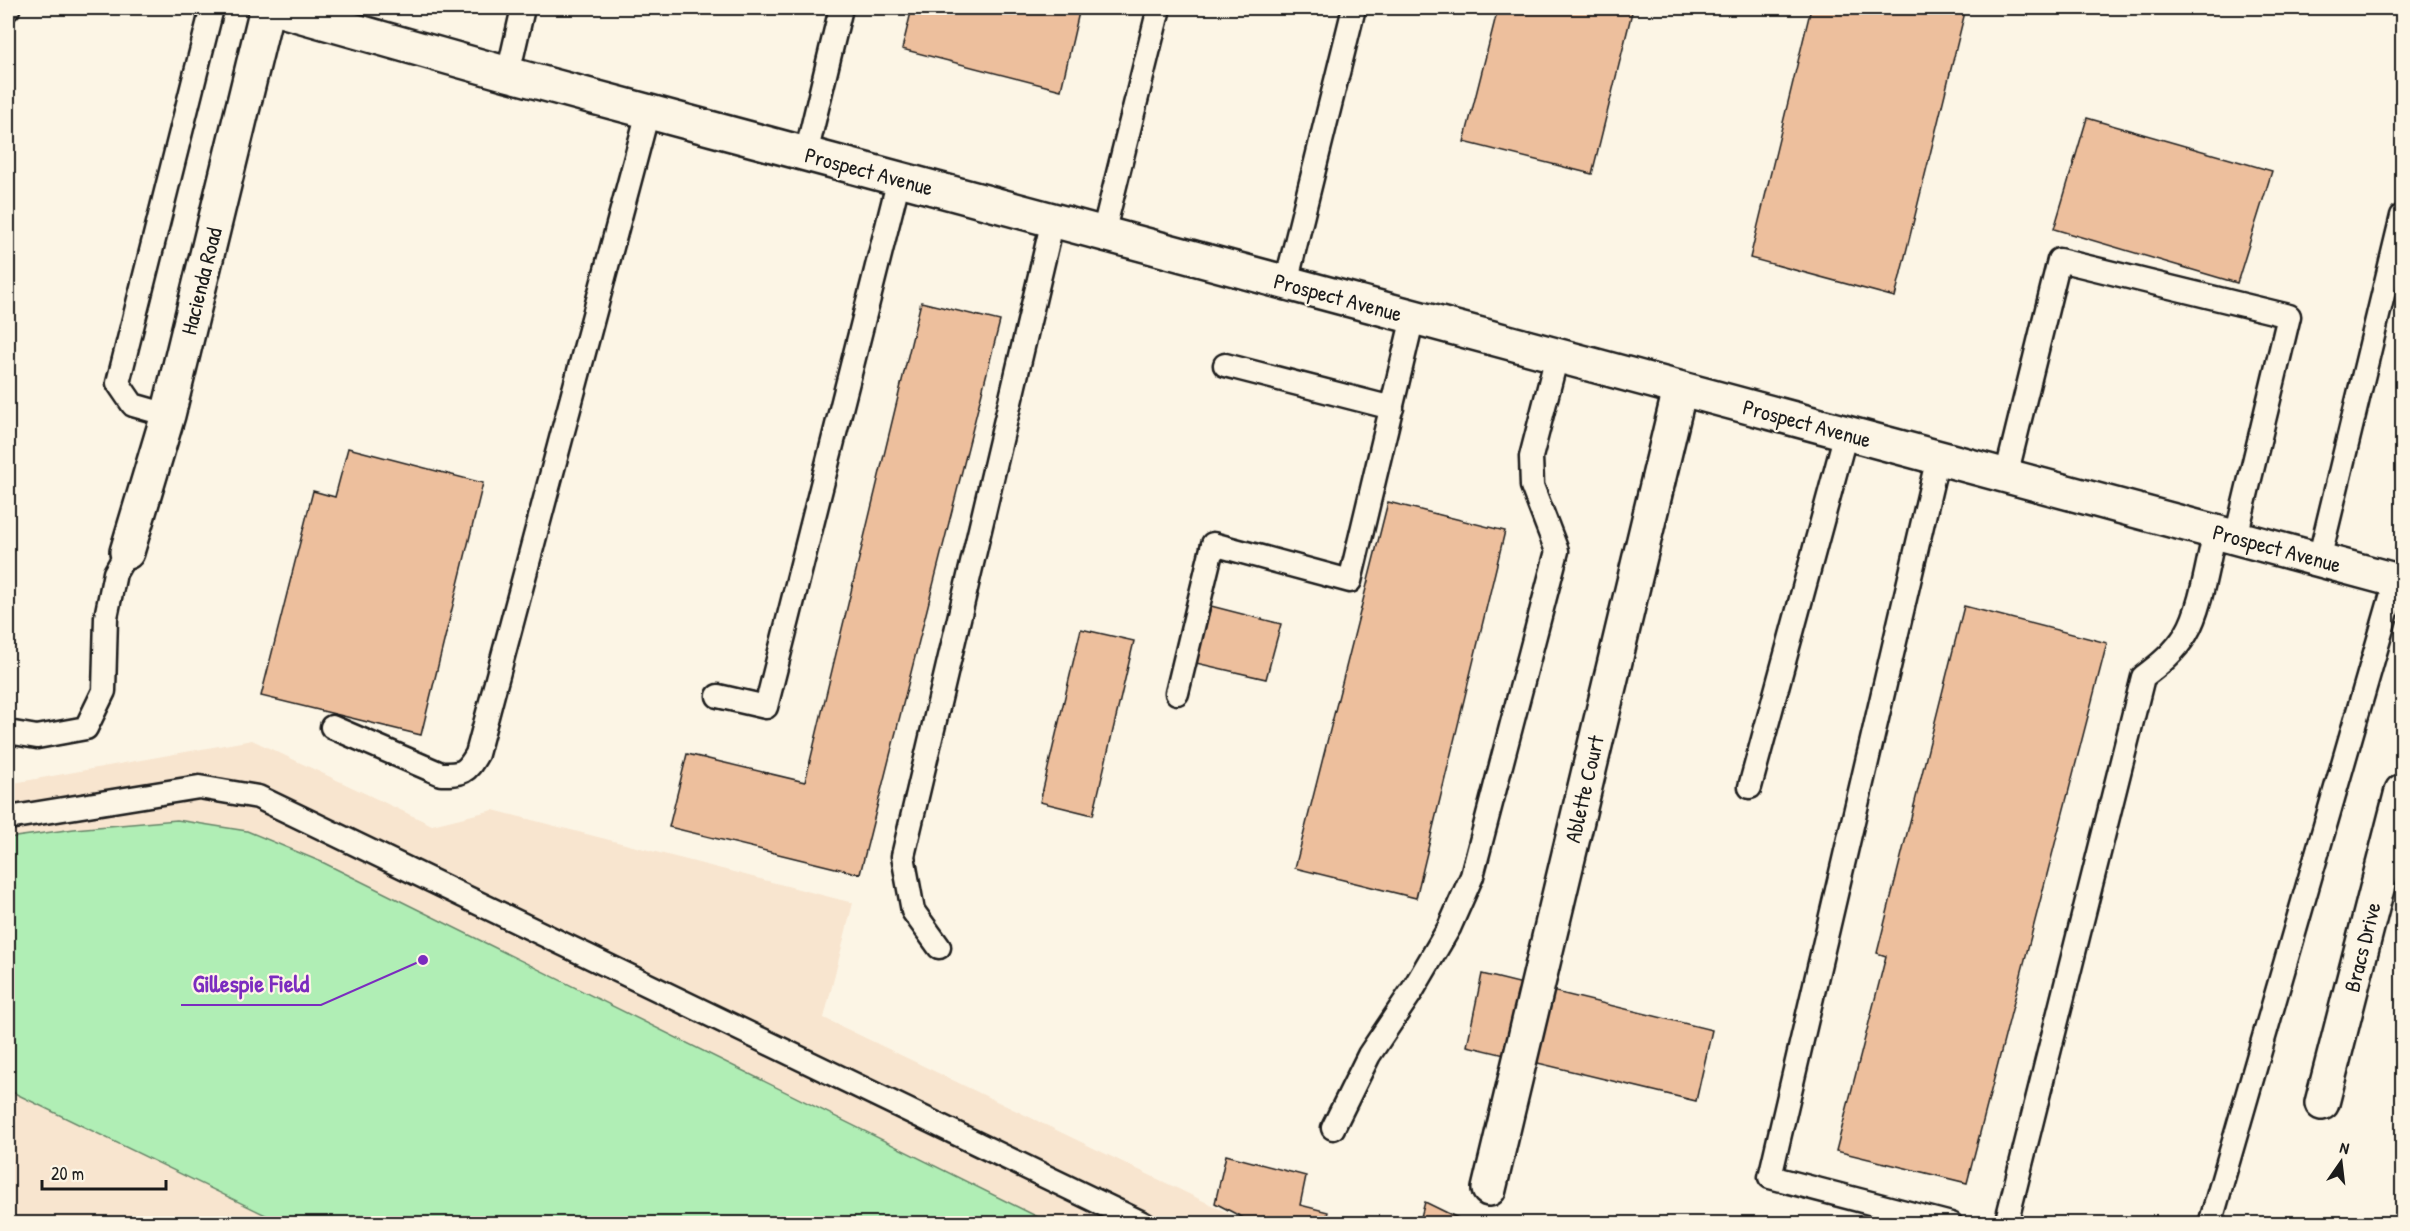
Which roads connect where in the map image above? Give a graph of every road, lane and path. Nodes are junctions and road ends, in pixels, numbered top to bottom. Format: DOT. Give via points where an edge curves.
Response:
graph roads {
  1 [pos="212,8"];
  2 [pos="267,8"];
  3 [pos="274,8"];
  4 [pos="524,8"];
  5 [pos="841,8"];
  6 [pos="1160,8"];
  7 [pos="1354,8"];
  8 [pos="508,74"];
  9 [pos="648,112"];
  10 [pos="806,154"];
  11 [pos="899,179"];
  12 [pos="2403,216"];
  13 [pos="1053,220"];
  14 [pos="1103,234"];
  15 [pos="1286,283"];
  16 [pos="1413,317"];
  17 [pos="1557,356"];
  18 [pos="1225,365"];
  19 [pos="1680,389"];
  20 [pos="1392,408"];
  21 [pos="168,415"];
  22 [pos="1846,433"];
  23 [pos="1938,458"];
  24 [pos="2006,476"];
  25 [pos="2225,534"];
  26 [pos="127,552"];
  27 [pos="2319,560"];
  28 [pos="2399,581"];
  29 [pos="1177,693"];
  30 [pos="718,696"];
  31 [pos="332,727"];
  32 [pos="8,732"];
  33 [pos="1750,787"];
  34 [pos="2403,791"];
  35 [pos="8,818"];
  36 [pos="939,947"];
  37 [pos="2322,1103"];
  38 [pos="1333,1128"];
  39 [pos="1489,1189"];
  40 [pos="1144,1224"];
  41 [pos="1951,1224"];
  42 [pos="2006,1224"];
  43 [pos="2210,1224"];
  1 -- 21 [label="lane" via="118,383 133,405"];
  2 -- 21 [label="main road, Hacienda Road"];
  3 -- 8 [label="main road, Prospect Avenue"];
  4 -- 8 [label="lane"];
  5 -- 10 [label="lane"];
  6 -- 14 [label="lane"];
  7 -- 15 [label="lane"];
  8 -- 9 [label="main road, Prospect Avenue"];
  9 -- 10 [label="main road, Prospect Avenue"];
  9 -- 31 [label="lane" via="477,754 468,769 458,774 441,774"];
  10 -- 11 [label="main road, Prospect Avenue"];
  11 -- 13 [label="main road, Prospect Avenue"];
  11 -- 30 [label="lane" via="766,707"];
  12 -- 27 [label="lane"];
  13 -- 14 [label="main road, Prospect Avenue"];
  13 -- 36 [label="lane" via="903,856 913,911"];
  14 -- 15 [label="main road, Prospect Avenue"];
  15 -- 16 [label="main road, Prospect Avenue"];
  16 -- 17 [label="main road, Prospect Avenue"];
  16 -- 20 [label="lane"];
  17 -- 19 [label="main road, Prospect Avenue"];
  17 -- 38 [label="lane" via="1531,457 1532,486 1557,551 1472,876 1449,928 1369,1055"];
  18 -- 20 [label="lane"];
  19 -- 22 [label="main road, Prospect Avenue"];
  19 -- 39 [label="main road, Ablette Court"];
  20 -- 29 [label="lane" via="1350,581 1214,544"];
  21 -- 26 [label="main road, Hacienda Road"];
  22 -- 23 [label="main road, Prospect Avenue"];
  22 -- 33 [label="lane"];
  23 -- 24 [label="main road, Prospect Avenue"];
  23 -- 41 [label="lane" via="1770,1177"];
  24 -- 25 [label="main road, Prospect Avenue"];
  24 -- 25 [label="lane" via="2060,260 2289,316"];
  25 -- 27 [label="main road, Prospect Avenue"];
  25 -- 42 [label="lane" via="2187,633 2175,650 2143,677"];
  26 -- 32 [label="lane" via="115,573 106,617 105,691 86,729 37,737"];
  27 -- 28 [label="main road, Prospect Avenue"];
  28 -- 43 [label="lane"];
  34 -- 37 [label="main road, Bracs Drive"];
  35 -- 40 [label="lane" via="199,787 258,797"];
}
